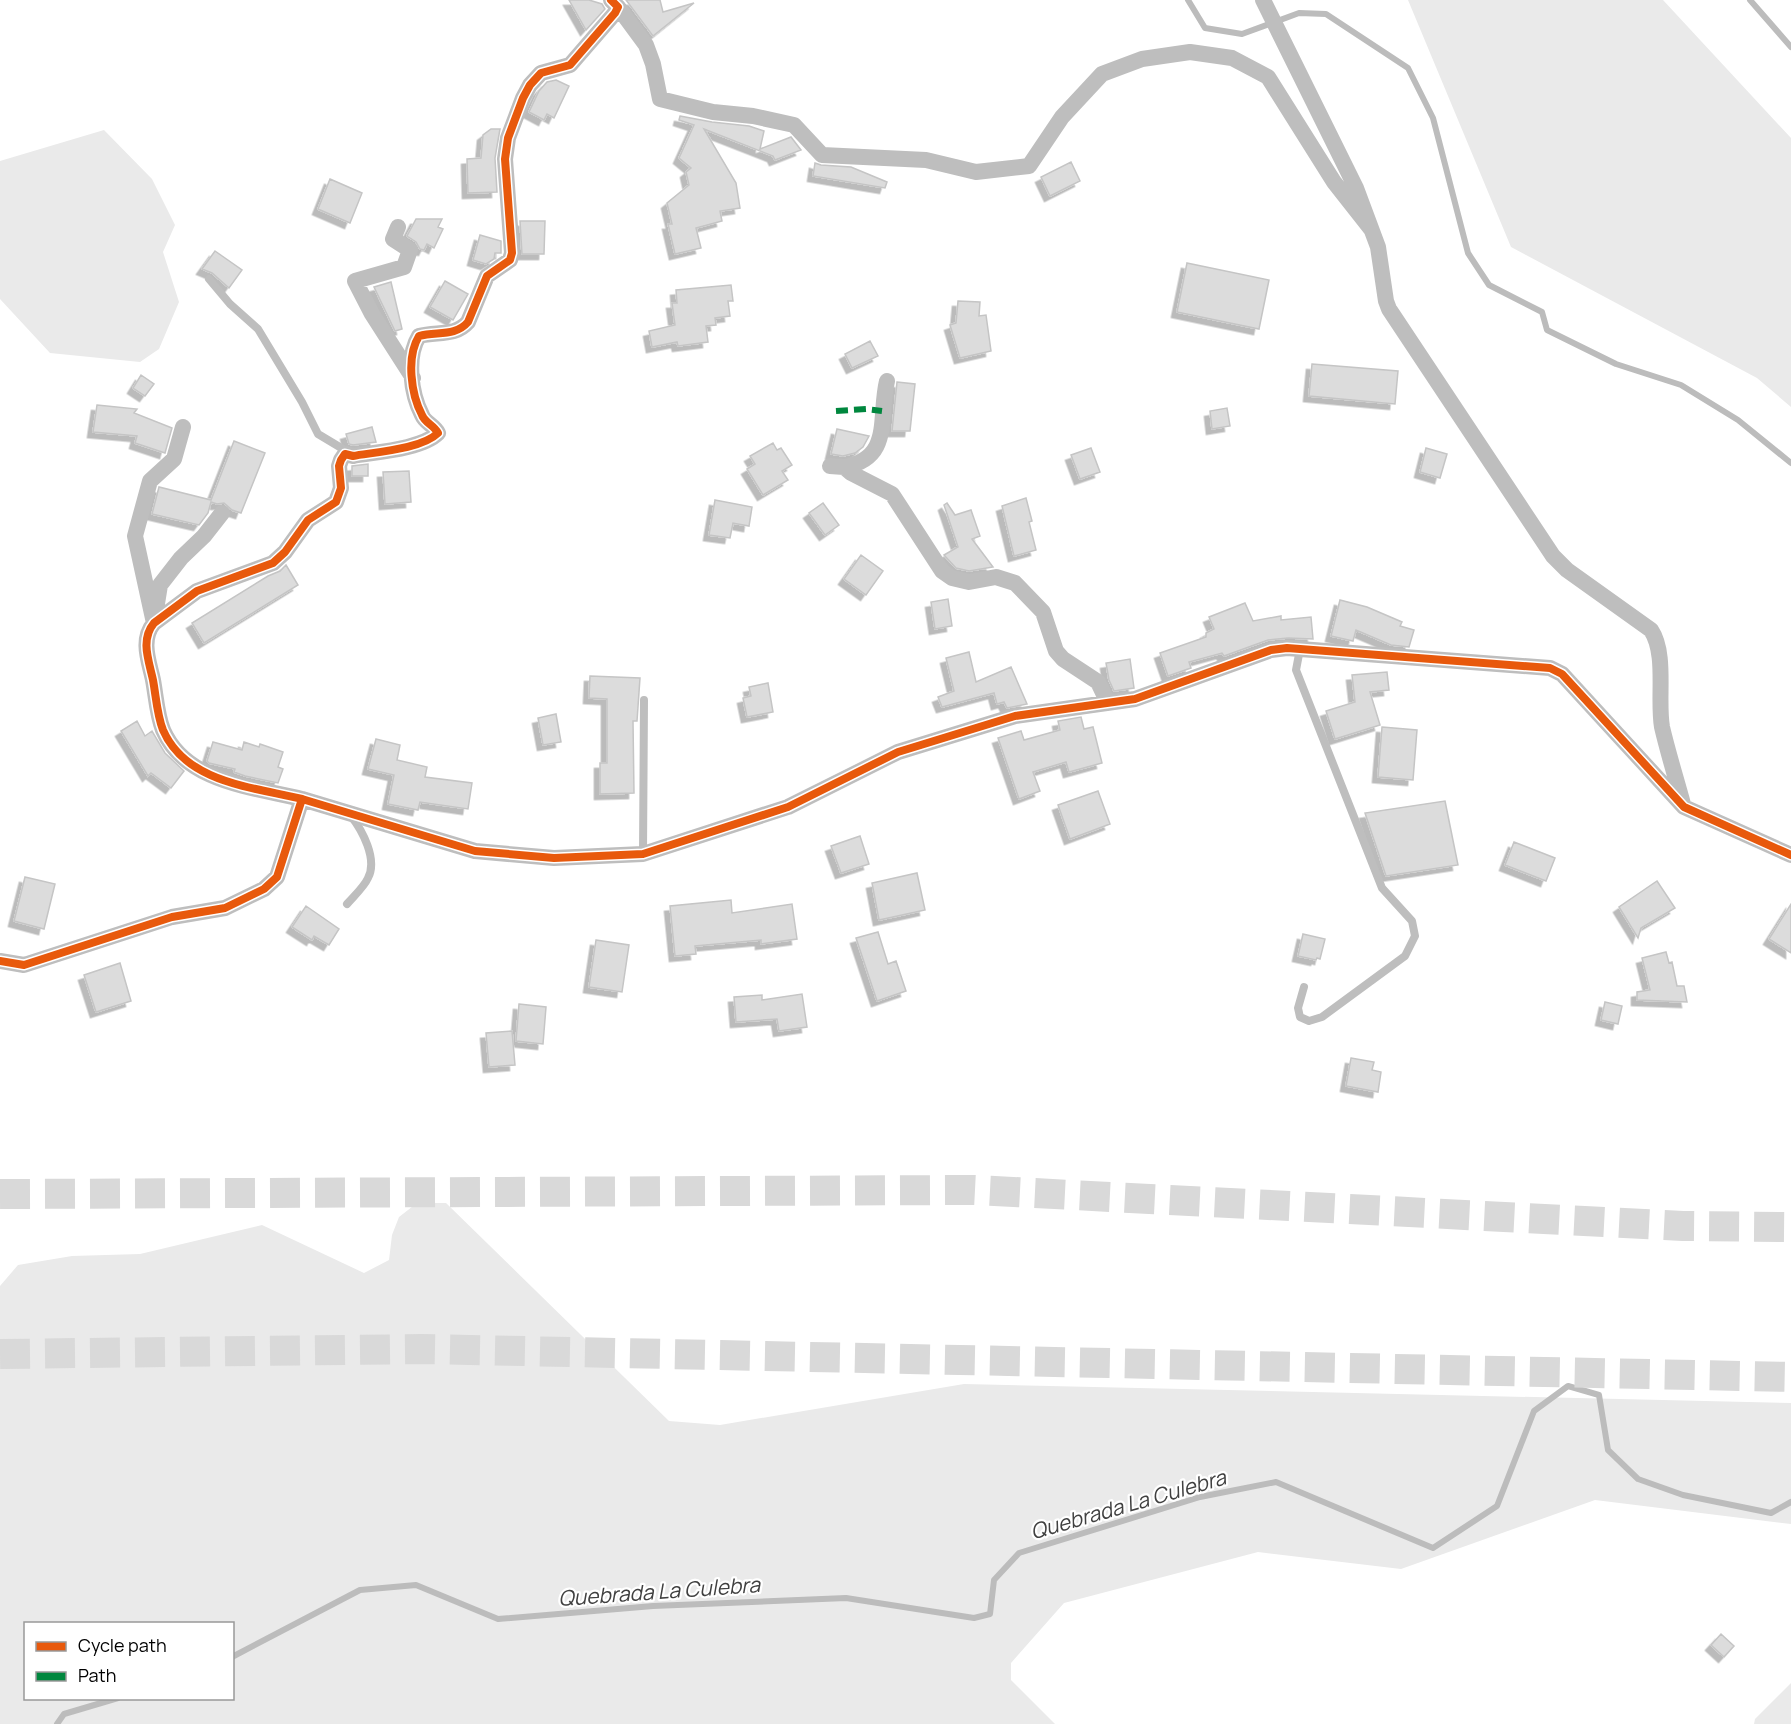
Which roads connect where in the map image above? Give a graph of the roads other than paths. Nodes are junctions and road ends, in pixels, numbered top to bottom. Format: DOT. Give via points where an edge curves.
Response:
graph roads {
  1 [pos="1263,0"];
  2 [pos="614,3"];
  3 [pos="398,227"];
  4 [pos="1371,229"];
  5 [pos="209,279"];
  6 [pos="413,379"];
  7 [pos="887,381"];
  8 [pos="183,427"];
  9 [pos="353,456"];
  10 [pos="222,513"];
  11 [pos="154,623"];
  12 [pos="1300,649"];
  13 [pos="644,700"];
  14 [pos="1108,703"];
  15 [pos="302,799"];
  16 [pos="1684,807"];
  17 [pos="349,813"];
  18 [pos="643,854"];
  19 [pos="1791,855"];
  20 [pos="347,904"];
  21 [pos="0,961"];
  22 [pos="1304,987"];
  1 -- 4 [label="street" via="1356,188"];
  2 -- 4 [label="street" via="646,45 660,99 794,125 822,155 926,160 976,172 1029,166 1062,117 1102,74 1142,59 1190,52 1232,58 1268,77 1334,182"];
  2 -- 6 [label="street" via="615,13 570,64 541,73 530,85 508,138 505,159 510,260 487,276 463,328 419,336 413,348"];
  3 -- 6 [label="street" via="393,239 410,250 404,267 355,281"];
  4 -- 16 [label="street" via="1389,309 1540,539 1567,570 1655,636 1662,727"];
  5 -- 9 [label="lane" via="258,330 318,434"];
  6 -- 9 [label="street" via="421,413 438,433 416,444"];
  7 -- 14 [label="street" via="881,439 874,452 858,465 837,466 892,494 948,576 969,582 996,578 1015,583 1043,612 1056,651 1098,682"];
  8 -- 11 [label="street" via="174,459 150,481 135,536"];
  9 -- 11 [label="street" via="345,454 341,460 341,488 336,502 308,520 273,563 197,591"];
  10 -- 11 [label="street" via="160,585"];
  11 -- 15 [label="street" via="146,646 162,728 170,744 205,774"];
  12 -- 14 [label="street" via="1271,650 1135,699"];
  12 -- 16 [label="street" via="1550,668 1562,674"];
  12 -- 22 [label="lane" via="1296,670 1382,888 1412,921 1415,936 1405,956 1322,1017 1309,1022 1300,1017 1298,1008"];
  13 -- 18 [label="lane"];
  14 -- 18 [label="street" via="1015,716 916,746 788,807"];
  15 -- 17 [label="street"];
  15 -- 21 [label="street" via="277,877 264,889 225,908 172,917 24,965"];
  16 -- 19 [label="street"];
  17 -- 18 [label="street" via="475,851 554,858"];
  17 -- 20 [label="lane" via="362,829 371,863 369,877"];
}
